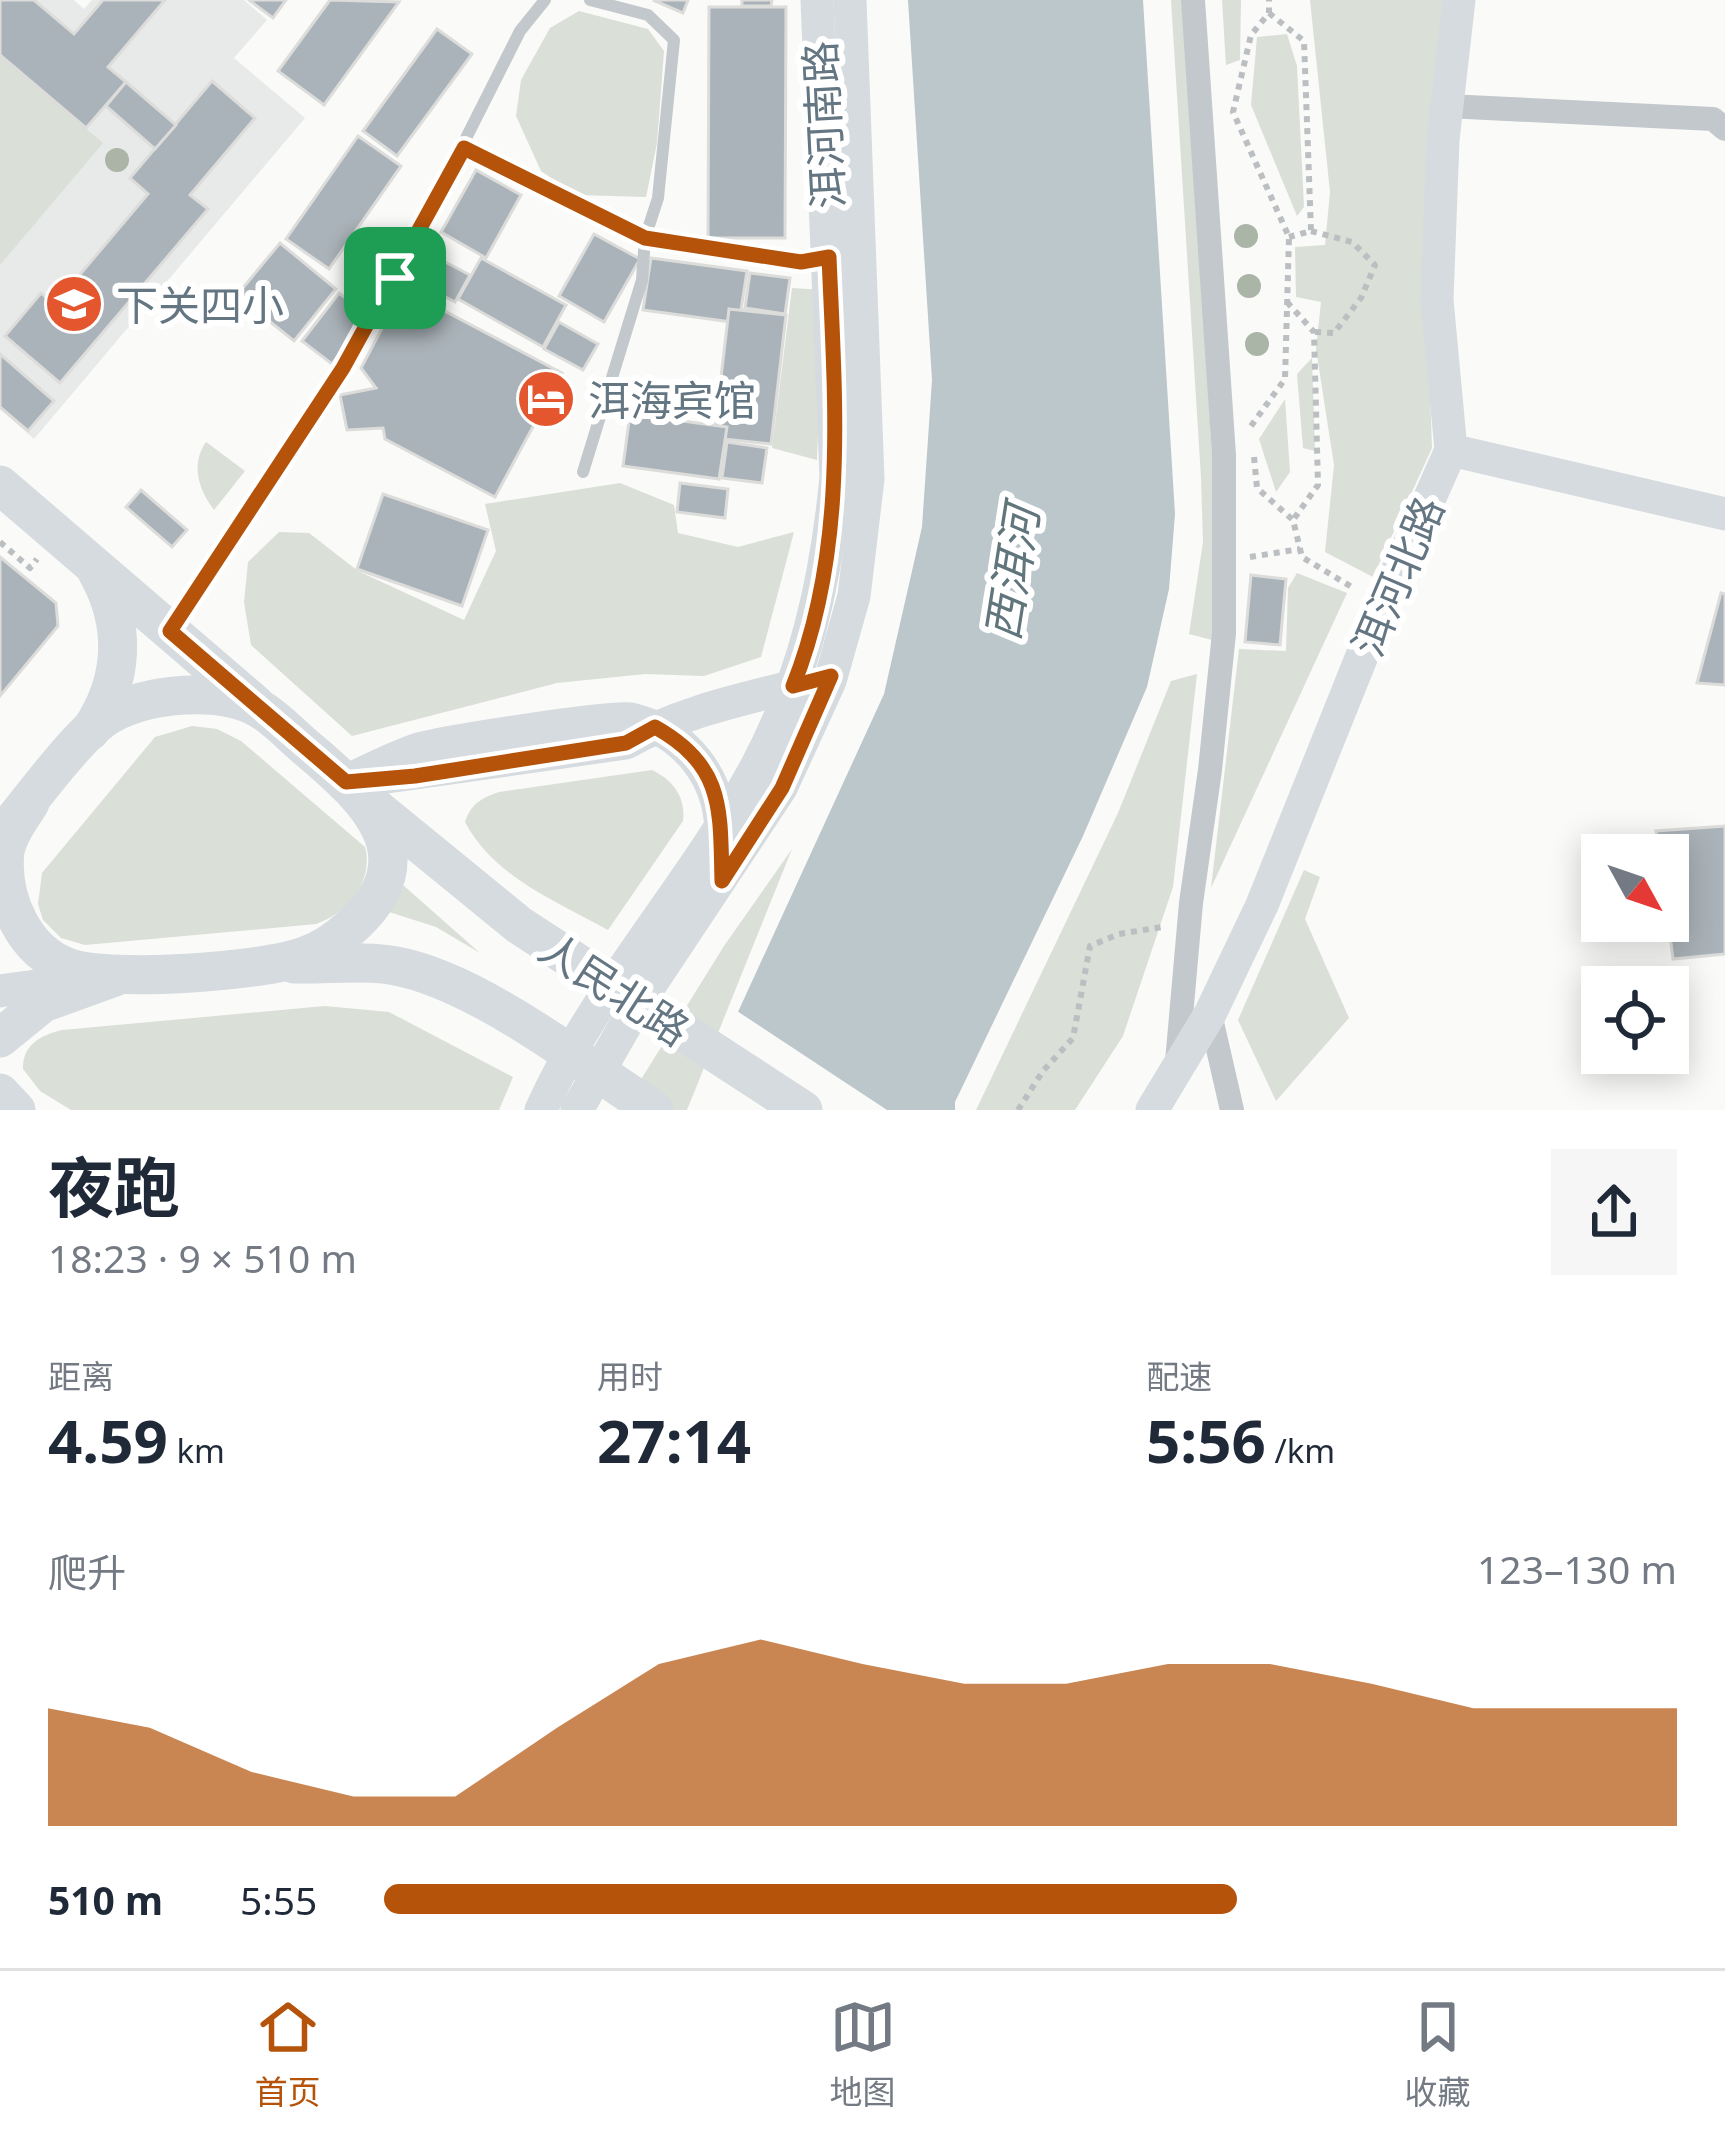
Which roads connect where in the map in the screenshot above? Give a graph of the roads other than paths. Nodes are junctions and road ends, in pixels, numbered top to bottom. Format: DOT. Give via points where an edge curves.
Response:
graph roads {
  1 [pos="545,0"];
  2 [pos="590,0"];
  3 [pos="818,0"];
  4 [pos="850,0"];
  5 [pos="1192,0"];
  6 [pos="1459,0"];
  7 [pos="1447,106"];
  8 [pos="1725,130"];
  9 [pos="464,148"];
  10 [pos="645,238"];
  11 [pos="829,257"];
  12 [pos="1450,450"];
  13 [pos="583,472"];
  14 [pos="0,485"];
  15 [pos="1725,514"];
  16 [pos="87,558"];
  17 [pos="170,631"];
  18 [pos="831,676"];
  19 [pos="793,686"];
  20 [pos="259,708"];
  21 [pos="655,727"];
  22 [pos="89,732"];
  23 [pos="346,782"];
  24 [pos="30,802"];
  25 [pos="721,826"];
  26 [pos="0,837"];
  27 [pos="722,881"];
  28 [pos="277,964"];
  29 [pos="115,977"];
  30 [pos="0,991"];
  31 [pos="1210,1014"];
  32 [pos="0,1038"];
  33 [pos="1177,1072"];
  34 [pos="0,1093"];
  35 [pos="16,1110"];
  36 [pos="541,1110"];
  37 [pos="577,1110"];
  38 [pos="654,1110"];
  39 [pos="803,1110"];
  40 [pos="1152,1110"];
  41 [pos="1232,1110"];
  1 -- 9 [label="lane" via="520,31"];
  2 -- 10 [label="lane" via="648,15 674,40 658,198"];
  3 -- 11 [label="main road, 洱河南路"];
  4 -- 18 [label="main road, 洱河南路" via="868,478 854,596"];
  5 -- 33 [label="street" via="1224,455 1224,562 1222,656"];
  6 -- 7 [label="main road, 洱河北路"];
  7 -- 8 [label="street" via="1713,118"];
  7 -- 12 [label="main road, 洱河北路" via="1437,300"];
  9 -- 10 [label="lane"];
  9 -- 17 [label="lane" via="343,368"];
  10 -- 11 [label="lane" via="801,262"];
  10 -- 13 [label="lane" via="642,280"];
  11 -- 19 [label="main road, 洱河南路" via="836,477 821,590"];
  12 -- 15 [label="main road"];
  12 -- 31 [label="main road, 洱河北路"];
  14 -- 16 [label="main road"];
  16 -- 17 [label="main road"];
  16 -- 22 [label="main road" via="107,591 118,647 112,690"];
  17 -- 20 [label="main road"];
  18 -- 19 [label="main road"];
  18 -- 27 [label="main road, 洱河南路" via="782,788"];
  19 -- 21 [label="main road"];
  19 -- 25 [label="main road, 洱河南路"];
  20 -- 22 [label="main road" via="213,697 161,699 111,714"];
  20 -- 23 [label="main road"];
  21 -- 23 [label="main road" via="626,717 416,749"];
  21 -- 25 [label="main road" via="707,772"];
  22 -- 24 [label="main road"];
  23 -- 28 [label="main road" via="385,835 383,884 363,916 334,940"];
  23 -- 39 [label="main road, 人民北路" via="519,925"];
  24 -- 26 [label="main road"];
  24 -- 29 [label="main road" via="4,856 13,915 52,959"];
  25 -- 27 [label="main road"];
  25 -- 36 [label="main road, 洱河南路" via="598,1005"];
  27 -- 37 [label="main road, 洱河南路"];
  28 -- 29 [label="main road"];
  28 -- 38 [label="main road, 人民北路" via="419,972 475,995"];
  29 -- 30 [label="main road"];
  29 -- 32 [label="main road" via="43,1003"];
  31 -- 33 [label="main road, 洱河北路"];
  31 -- 41 [label="street"];
  33 -- 40 [label="main road, 洱河北路"];
  34 -- 35 [label="main road"];
}
